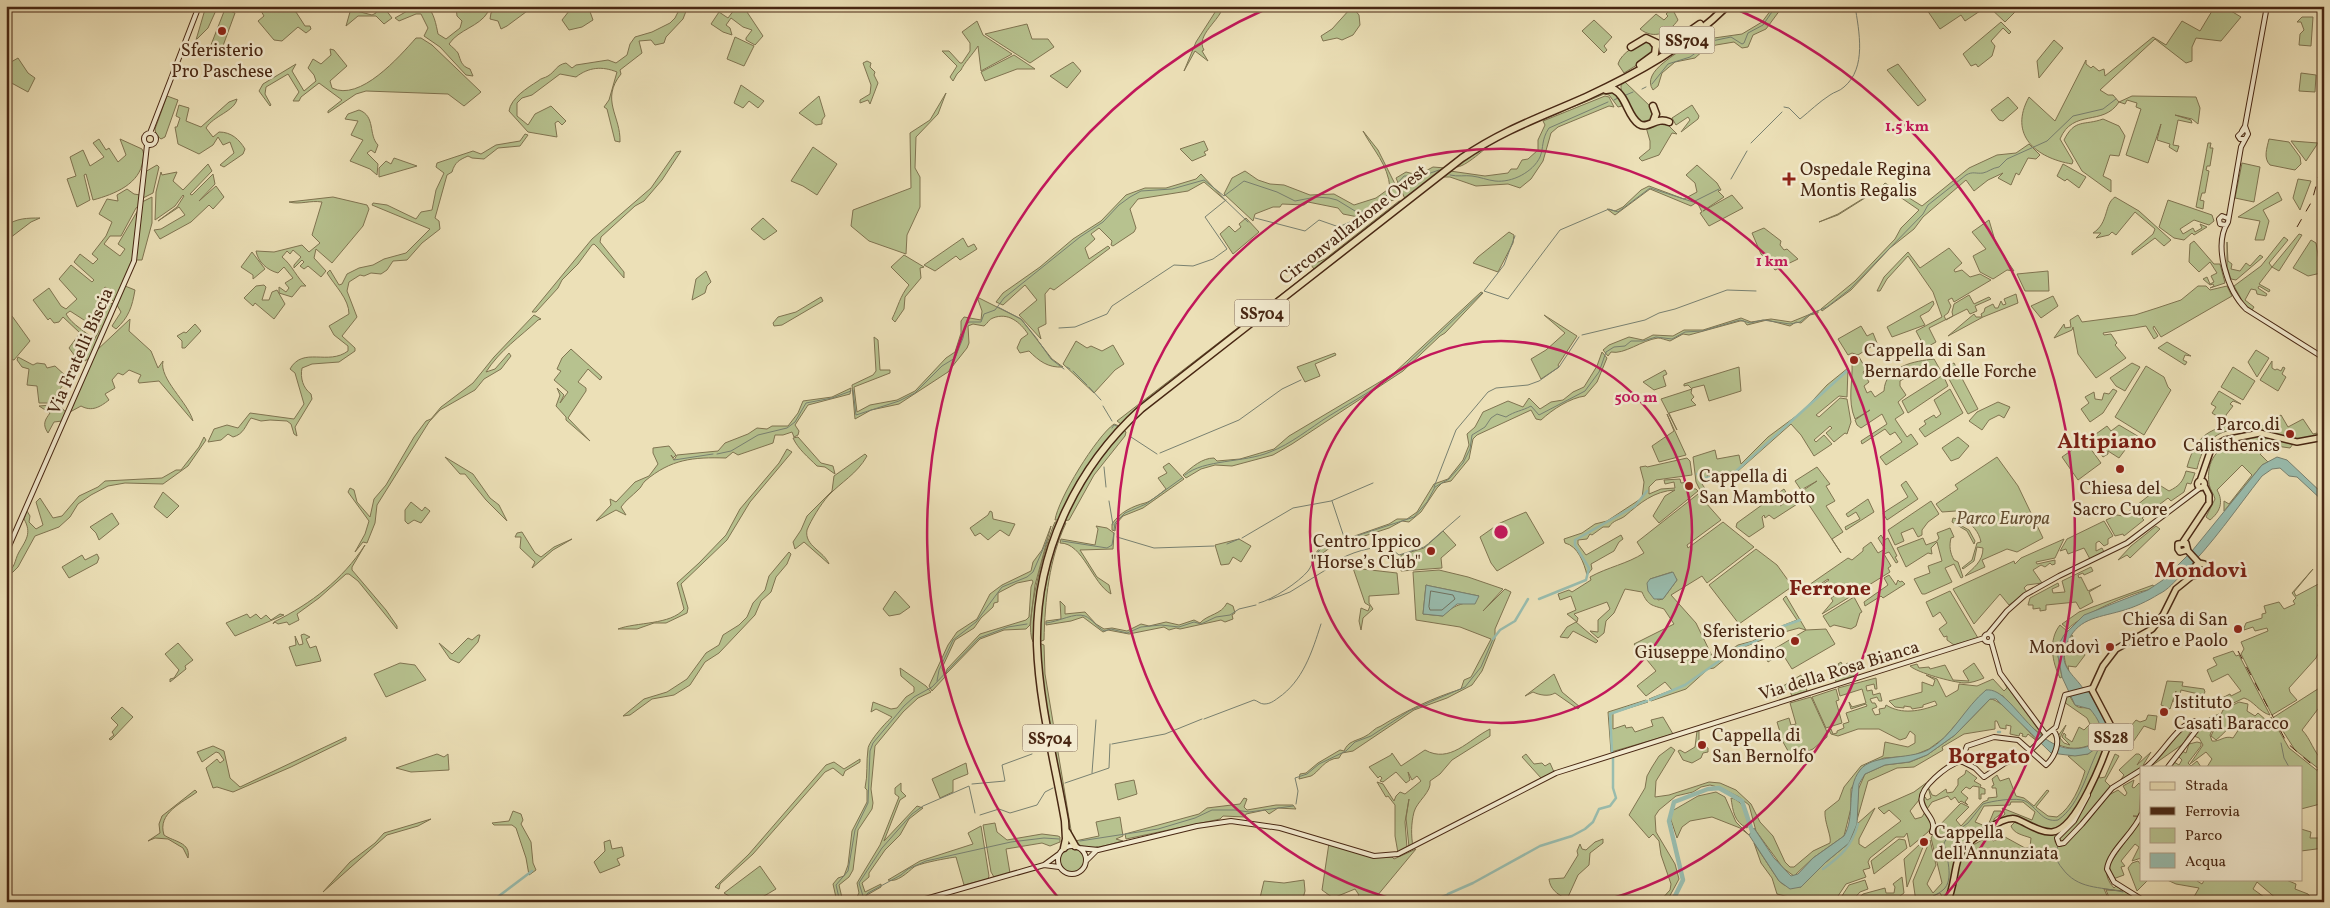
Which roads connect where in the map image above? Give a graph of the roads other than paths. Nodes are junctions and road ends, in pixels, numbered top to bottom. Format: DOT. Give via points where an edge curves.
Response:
graph roads {
  1 [pos="199,6"];
  2 [pos="1725,6"];
  3 [pos="2267,6"];
  4 [pos="1649,39"];
  5 [pos="1631,47"];
  6 [pos="1642,69"];
  7 [pos="1605,88"];
  8 [pos="1621,96"];
  9 [pos="1585,97"];
  10 [pos="1653,106"];
  11 [pos="1658,117"];
  12 [pos="1669,122"];
  13 [pos="2244,129"];
  14 [pos="152,134"];
  15 [pos="2242,139"];
  16 [pos="149,145"];
  17 [pos="2226,217"];
  18 [pos="2224,225"];
  19 [pos="2324,358"];
  20 [pos="2324,437"];
  21 [pos="2203,487"];
  22 [pos="6,553"];
  23 [pos="1988,639"];
  24 [pos="2089,689"];
  25 [pos="2054,732"];
  26 [pos="2045,735"];
  27 [pos="2031,751"];
  28 [pos="1961,761"];
  29 [pos="2147,766"];
  30 [pos="2169,766"];
  31 [pos="2140,771"];
  32 [pos="2090,786"];
  33 [pos="2140,817"];
  34 [pos="1066,830"];
  35 [pos="1932,832"];
  36 [pos="1077,847"];
  37 [pos="1064,848"];
  38 [pos="1098,850"];
  39 [pos="1058,854"];
  40 [pos="1086,861"];
  41 [pos="1044,865"];
  42 [pos="1059,867"];
  43 [pos="915,902"];
  44 [pos="1947,902"];
  45 [pos="2146,902"];
  1 -- 14 [label="main road, Via Fratelli Biscia"];
  2 -- 4 [label="highway" via="1670,45 1663,46"];
  2 -- 6 [label="highway, Circonvallazione Ovest / SS704" via="1685,41"];
  3 -- 13 [label="main road"];
  4 -- 5 [label="highway"];
  4 -- 7 [label="highway" via="1656,46 1653,56"];
  6 -- 7 [label="highway, Circonvallazione Ovest / SS704"];
  6 -- 8 [label="highway" via="1620,84"];
  7 -- 9 [label="highway, Circonvallazione Ovest / SS704"];
  8 -- 9 [label="highway" via="1611,89"];
  8 -- 11 [label="highway" via="1638,123 1644,126"];
  9 -- 34 [label="highway, Circonvallazione Ovest / SS704" via="1515,126 1458,161 1152,399 1090,465 1060,521 1043,579 1037,638 1040,682"];
  10 -- 11 [label="highway"];
  11 -- 12 [label="highway"];
  13 -- 15 [label="main road" via="2239,135"];
  13 -- 15 [label="main road" via="2248,134"];
  14 -- 16 [label="main road, Via Fratelli Biscia" via="156,140"];
  14 -- 16 [label="main road, Via Fratelli Biscia" via="144,138"];
  15 -- 17 [label="main road"];
  16 -- 22 [label="main road, Via Fratelli Biscia" via="134,261"];
  17 -- 18 [label="main road"];
  17 -- 18 [label="main road" via="2218,220"];
  18 -- 19 [label="main road" via="2223,266 2237,297 2251,312"];
  20 -- 21 [label="main road" via="2296,442 2260,433 2228,439 2212,449"];
  21 -- 23 [label="main road" via="2128,543 2025,596 2007,611"];
  21 -- 24 [label="main road" via="2209,503 2188,534 2186,549 2196,566 2190,577 2176,589 2153,629 2116,649"];
  23 -- 26 [label="main road" via="2000,673"];
  23 -- 38 [label="main road, Via della Rosa Bianca" via="1552,775 1410,850 1394,855 1368,854 1280,828 1231,821 1196,826"];
  24 -- 25 [label="main road" via="2063,698 2063,709"];
  24 -- 32 [label="main road, SS28" via="2112,731"];
  25 -- 26 [label="main road"];
  25 -- 27 [label="main road" via="2057,741 2055,755 2044,765"];
  26 -- 27 [label="main road"];
  27 -- 28 [label="main road" via="1984,777"];
  27 -- 28 [label="main road" via="2018,740 1996,737 1968,745"];
  28 -- 35 [label="main road" via="1929,783 1922,797 1922,804 1933,823"];
  29 -- 30 [label="main road" via="2183,727 2198,721 2198,728"];
  31 -- 32 [label="main road" via="2112,788 2082,824 2064,843 2059,844 2057,838 2079,814 2090,793"];
  32 -- 44 [label="main road, SS28" via="2074,815 2056,831 2047,832 2008,818 1972,840 1959,855 1954,885"];
  33 -- 45 [label="main road" via="2110,858 2107,869 2114,882"];
  34 -- 36 [label="highway, SS704"];
  34 -- 37 [label="highway, SS704"];
  36 -- 37 [label="main road"];
  36 -- 38 [label="main road"];
  36 -- 40 [label="main road" via="1084,853"];
  37 -- 39 [label="main road"];
  38 -- 40 [label="main road"];
  39 -- 41 [label="main road"];
  39 -- 42 [label="main road"];
  40 -- 42 [label="main road" via="1082,870 1075,874 1065,873"];
  41 -- 42 [label="main road"];
  41 -- 43 [label="main road"];
}
